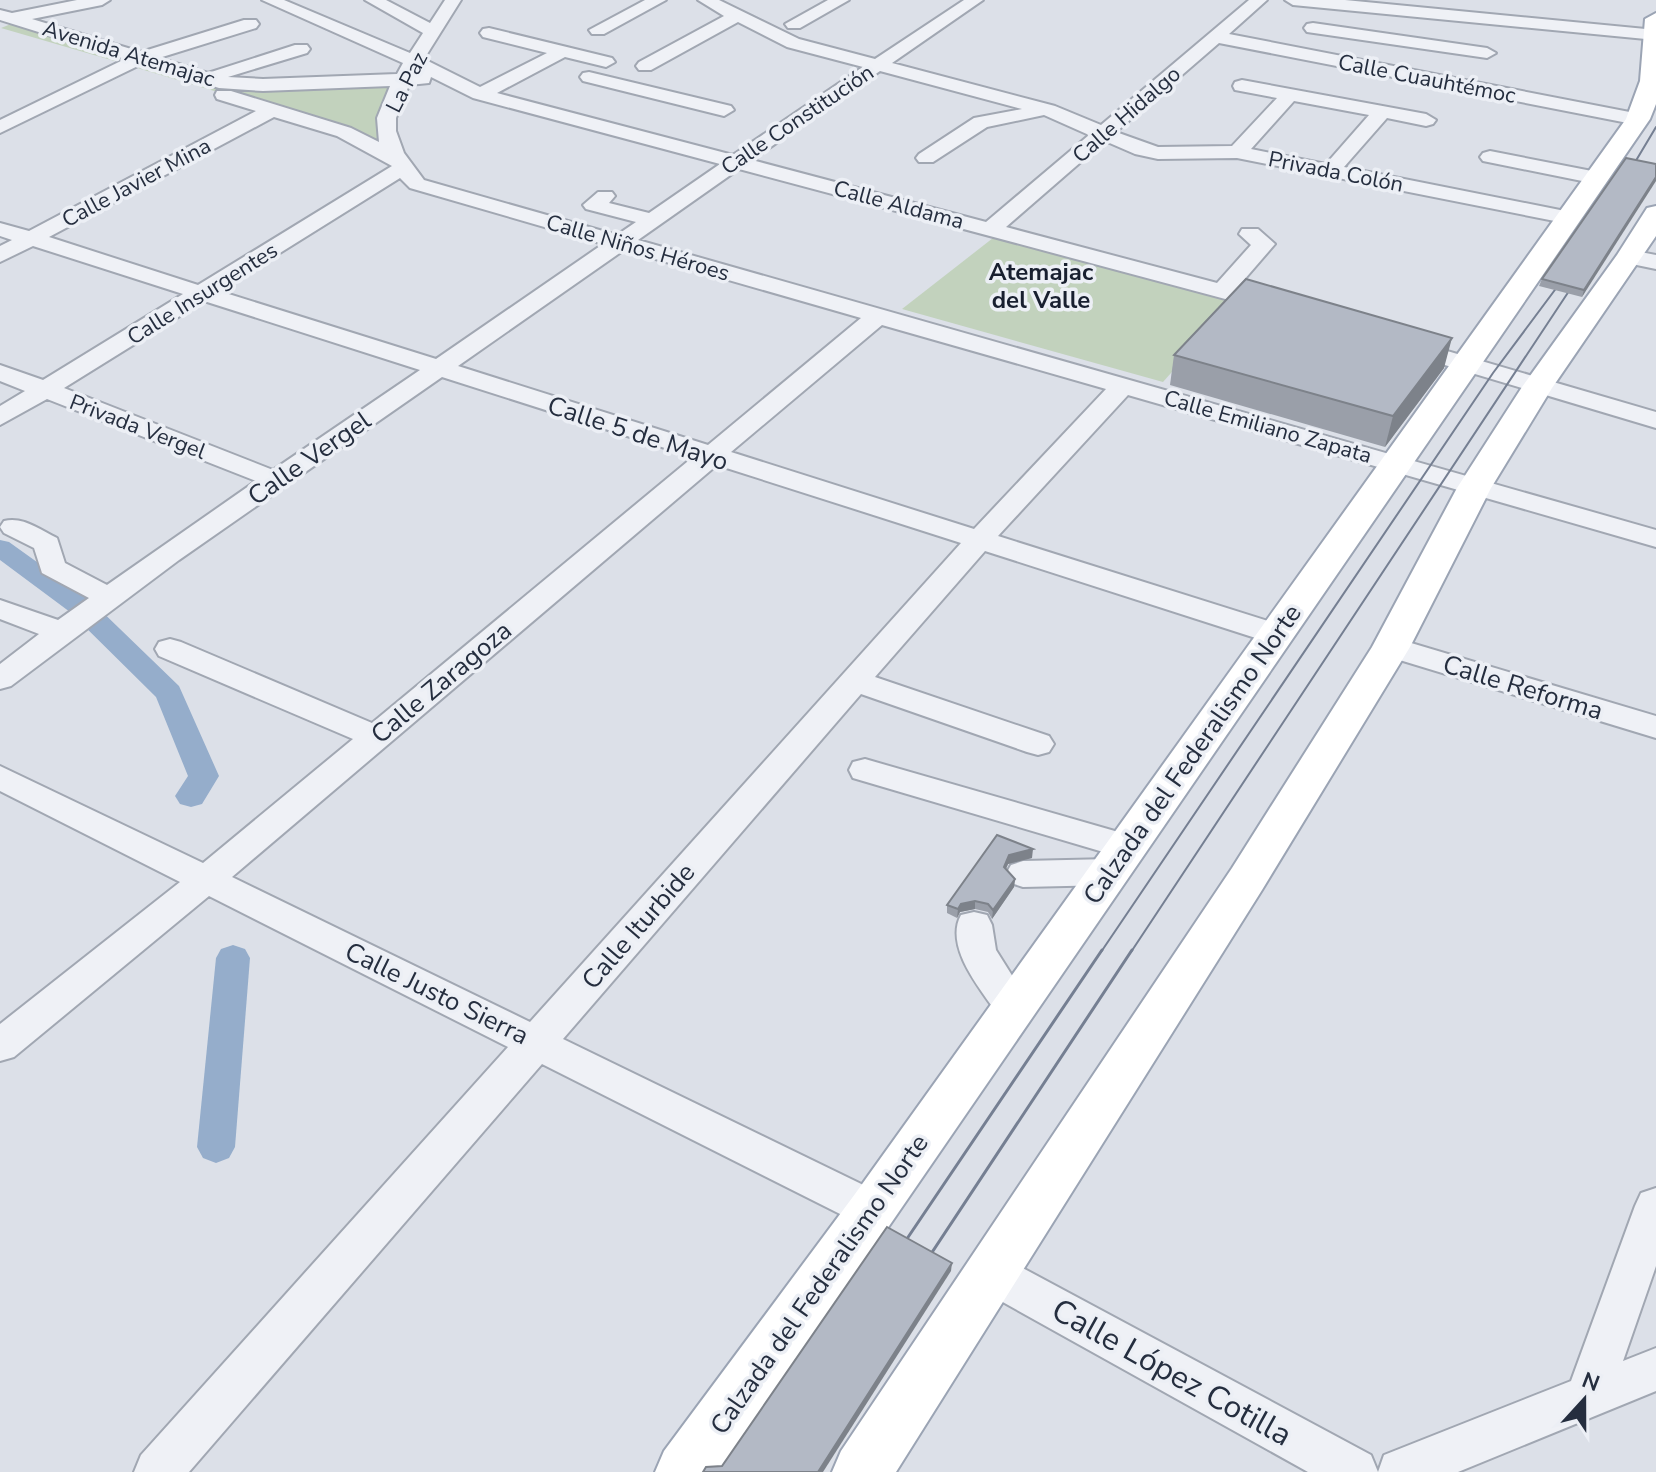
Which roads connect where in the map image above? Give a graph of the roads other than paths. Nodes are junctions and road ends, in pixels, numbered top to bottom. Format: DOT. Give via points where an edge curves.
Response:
graph roads {
  1 [pos="102,0"];
  2 [pos="270,0"];
  3 [pos="373,0"];
  4 [pos="453,0"];
  5 [pos="658,0"];
  6 [pos="706,0"];
  7 [pos="975,0"];
  8 [pos="1259,0"];
  9 [pos="1293,0"];
  10 [pos="1529,0"];
  11 [pos="834,1"];
  12 [pos="1322,1"];
  13 [pos="1411,10"];
  14 [pos="738,15"];
  15 [pos="1656,19"];
  16 [pos="3,20"];
  17 [pos="1529,22"];
  18 [pos="250,24"];
  19 [pos="794,24"];
  20 [pos="1313,28"];
  21 [pos="598,30"];
  22 [pos="435,32"];
  23 [pos="489,33"];
  24 [pos="1656,35"];
  25 [pos="1216,37"];
  26 [pos="1409,40"];
  27 [pos="301,49"];
  28 [pos="564,51"];
  29 [pos="1487,53"];
  30 [pos="134,61"];
  31 [pos="413,61"];
  32 [pos="606,62"];
  33 [pos="877,64"];
  34 [pos="645,66"];
  35 [pos="589,77"];
  36 [pos="205,79"];
  37 [pos="403,79"];
  38 [pos="451,79"];
  39 [pos="1242,86"];
  40 [pos="480,94"];
  41 [pos="661,95"];
  42 [pos="1290,95"];
  43 [pos="272,110"];
  44 [pos="724,110"];
  45 [pos="1048,110"];
  46 [pos="1382,112"];
  47 [pos="1638,119"];
  48 [pos="1426,120"];
  49 [pos="0,127"];
  50 [pos="609,128"];
  51 [pos="1103,134"];
  52 [pos="1237,152"];
  53 [pos="1490,157"];
  54 [pos="926,158"];
  55 [pos="735,161"];
  56 [pos="400,164"];
  57 [pos="1332,169"];
  58 [pos="1597,178"];
  59 [pos="605,196"];
  60 [pos="1570,218"];
  61 [pos="653,220"];
  62 [pos="1653,227"];
  63 [pos="992,228"];
  64 [pos="0,229"];
  65 [pos="1250,234"];
  66 [pos="31,239"];
  67 [pos="622,242"];
  68 [pos="0,255"];
  69 [pos="1643,259"];
  70 [pos="1222,291"];
  71 [pos="201,293"];
  72 [pos="1294,312"];
  73 [pos="879,315"];
  74 [pos="1381,338"];
  75 [pos="1467,365"];
  76 [pos="439,369"];
  77 [pos="0,372"];
  78 [pos="1124,385"];
  79 [pos="1537,387"];
  80 [pos="45,389"];
  81 [pos="0,417"];
  82 [pos="1656,420"];
  83 [pos="709,456"];
  84 [pos="1397,464"];
  85 [pos="276,480"];
  86 [pos="1474,488"];
  87 [pos="14,527"];
  88 [pos="1656,539"];
  89 [pos="978,541"];
  90 [pos="106,599"];
  91 [pos="0,609"];
  92 [pos="65,628"];
  93 [pos="1276,634"];
  94 [pos="1391,647"];
  95 [pos="170,649"];
  96 [pos="0,679"];
  97 [pos="855,681"];
  98 [pos="1656,727"];
  99 [pos="377,737"];
  100 [pos="1038,744"];
  101 [pos="865,770"];
  102 [pos="0,777"];
  103 [pos="1118,860"];
  104 [pos="1023,874"];
  105 [pos="207,879"];
  106 [pos="974,925"];
  107 [pos="1014,1009"];
  108 [pos="536,1042"];
  109 [pos="0,1046"];
  110 [pos="1656,1206"];
  111 [pos="873,1210"];
  112 [pos="989,1272"];
  113 [pos="1656,1369"];
  114 [pos="1588,1397"];
  115 [pos="158,1472"];
  116 [pos="685,1472"];
  117 [pos="862,1472"];
  118 [pos="1354,1472"];
  119 [pos="1401,1472"];
  1 -- 16 [label="street"];
  2 -- 31 [label="street, Calle Aldama"];
  3 -- 22 [label="street"];
  4 -- 22 [label="street, La Paz"];
  5 -- 21 [label="street"];
  6 -- 14 [label="street, Privada Colón"];
  7 -- 33 [label="street, Calle Constitución"];
  8 -- 25 [label="street, Calle Hidalgo"];
  9 -- 12 [label="street"];
  10 -- 17 [label="street"];
  11 -- 19 [label="street"];
  12 -- 13 [label="street"];
  13 -- 17 [label="street"];
  13 -- 26 [label="street"];
  14 -- 33 [label="street, Privada Colón" via="793,43"];
  14 -- 34 [label="street"];
  15 -- 24 [label="main road, Calzada del Federalismo Norte"];
  16 -- 30 [label="street, Avenida Atemajac"];
  17 -- 24 [label="street"];
  18 -- 30 [label="street"];
  20 -- 26 [label="street"];
  22 -- 31 [label="street, La Paz"];
  23 -- 28 [label="street"];
  24 -- 47 [label="main road, Calzada del Federalismo Norte" via="1655,69"];
  25 -- 47 [label="street, Calle Cuauhtémoc"];
  25 -- 51 [label="street, Calle Hidalgo"];
  26 -- 29 [label="street"];
  27 -- 36 [label="street"];
  28 -- 32 [label="street"];
  28 -- 40 [label="street"];
  30 -- 36 [label="street, Avenida Atemajac"];
  30 -- 43 [label="street, Avenida Atemajac"];
  30 -- 49 [label="street"];
  31 -- 37 [label="street, La Paz"];
  31 -- 38 [label="street, Calle Aldama"];
  33 -- 45 [label="street, Privada Colón"];
  33 -- 55 [label="street, Calle Constitución"];
  35 -- 41 [label="street"];
  36 -- 37 [label="street, Avenida Atemajac" via="263,85"];
  37 -- 38 [label="street, Avenida Atemajac"];
  37 -- 56 [label="street, La Paz" via="385,130"];
  38 -- 40 [label="street, Calle Aldama"];
  39 -- 42 [label="street"];
  40 -- 50 [label="street, Calle Aldama"];
  41 -- 44 [label="street"];
  41 -- 50 [label="street"];
  42 -- 46 [label="street"];
  42 -- 52 [label="street"];
  43 -- 56 [label="street, Avenida Atemajac" via="344,132"];
  43 -- 66 [label="street, Calle Javier Mina"];
  45 -- 51 [label="street, Privada Colón"];
  45 -- 54 [label="street" via="981,122"];
  46 -- 48 [label="street"];
  46 -- 57 [label="street"];
  47 -- 58 [label="main road, Calzada del Federalismo Norte"];
  50 -- 55 [label="street, Calle Aldama"];
  51 -- 52 [label="street, Privada Colón" via="1158,153"];
  51 -- 63 [label="street, Calle Hidalgo"];
  52 -- 57 [label="street, Privada Colón"];
  53 -- 58 [label="street"];
  55 -- 61 [label="street, Calle Constitución"];
  55 -- 63 [label="street, Calle Aldama"];
  56 -- 67 [label="street, Calle Niños Héroes" via="417,184"];
  56 -- 71 [label="street, Calle Insurgentes"];
  57 -- 60 [label="street, Privada Colón"];
  58 -- 60 [label="main road, Calzada del Federalismo Norte"];
  59 -- 61 [label="street" via="593,205"];
  60 -- 75 [label="main road, Calzada del Federalismo Norte"];
  61 -- 67 [label="street, Calle Constitución"];
  62 -- 69 [label="main road"];
  63 -- 70 [label="street, Calle Aldama"];
  64 -- 66 [label="street, Calle 5 de Mayo"];
  65 -- 70 [label="street" via="1264,244"];
  66 -- 68 [label="street, Calle Javier Mina"];
  66 -- 71 [label="street, Calle 5 de Mayo"];
  67 -- 73 [label="street, Calle Niños Héroes"];
  67 -- 76 [label="street, Calle Vergel"];
  69 -- 79 [label="main road"];
  70 -- 72 [label="street, Calle Aldama"];
  71 -- 76 [label="street, Calle 5 de Mayo"];
  71 -- 80 [label="street, Calle Insurgentes"];
  73 -- 78 [label="street, Calle Emiliano Zapata"];
  73 -- 83 [label="street, Calle Zaragoza"];
  74 -- 75 [label="street"];
  75 -- 79 [label="street"];
  75 -- 84 [label="main road, Calzada del Federalismo Norte"];
  76 -- 83 [label="street, Calle 5 de Mayo"];
  76 -- 85 [label="street, Calle Vergel"];
  77 -- 80 [label="street, Privada Vergel"];
  78 -- 84 [label="street, Calle Emiliano Zapata"];
  78 -- 89 [label="street, Calle Iturbide"];
  79 -- 82 [label="street"];
  79 -- 86 [label="main road"];
  80 -- 81 [label="street, Calle Insurgentes"];
  80 -- 85 [label="street, Privada Vergel"];
  83 -- 89 [label="street, Calle 5 de Mayo"];
  83 -- 99 [label="street, Calle Zaragoza"];
  84 -- 86 [label="street, Calle Emiliano Zapata"];
  84 -- 93 [label="main road, Calzada del Federalismo Norte"];
  85 -- 90 [label="street, Calle Vergel"];
  86 -- 88 [label="street, Calle Emiliano Zapata"];
  86 -- 94 [label="main road"];
  87 -- 90 [label="street" via="47,544 52,567"];
  89 -- 93 [label="street, Calle 5 de Mayo"];
  89 -- 97 [label="street, Calle Iturbide"];
  90 -- 92 [label="street, Calle Vergel"];
  91 -- 92 [label="street"];
  92 -- 96 [label="street, Calle Vergel"];
  93 -- 103 [label="main road, Calzada del Federalismo Norte"];
  94 -- 98 [label="street, Calle Reforma"];
  94 -- 112 [label="main road" via="1247,879"];
  95 -- 99 [label="street"];
  97 -- 100 [label="street"];
  97 -- 108 [label="street, Calle Iturbide"];
  99 -- 105 [label="street, Calle Zaragoza"];
  101 -- 103 [label="street"];
  102 -- 105 [label="street, Calle Justo Sierra"];
  103 -- 104 [label="street"];
  103 -- 107 [label="main road, Calzada del Federalismo Norte"];
  105 -- 108 [label="street, Calle Justo Sierra"];
  105 -- 109 [label="street, Calle Zaragoza"];
  106 -- 107 [label="street" via="978,952"];
  107 -- 111 [label="main road, Calzada del Federalismo Norte"];
  108 -- 111 [label="street, Calle Justo Sierra"];
  108 -- 115 [label="street, Calle Iturbide"];
  110 -- 114 [label="street"];
  111 -- 116 [label="main road, Calzada del Federalismo Norte"];
  112 -- 117 [label="main road"];
  112 -- 118 [label="street, Calle López Cotilla"];
  113 -- 114 [label="street"];
  114 -- 119 [label="street"];
}
